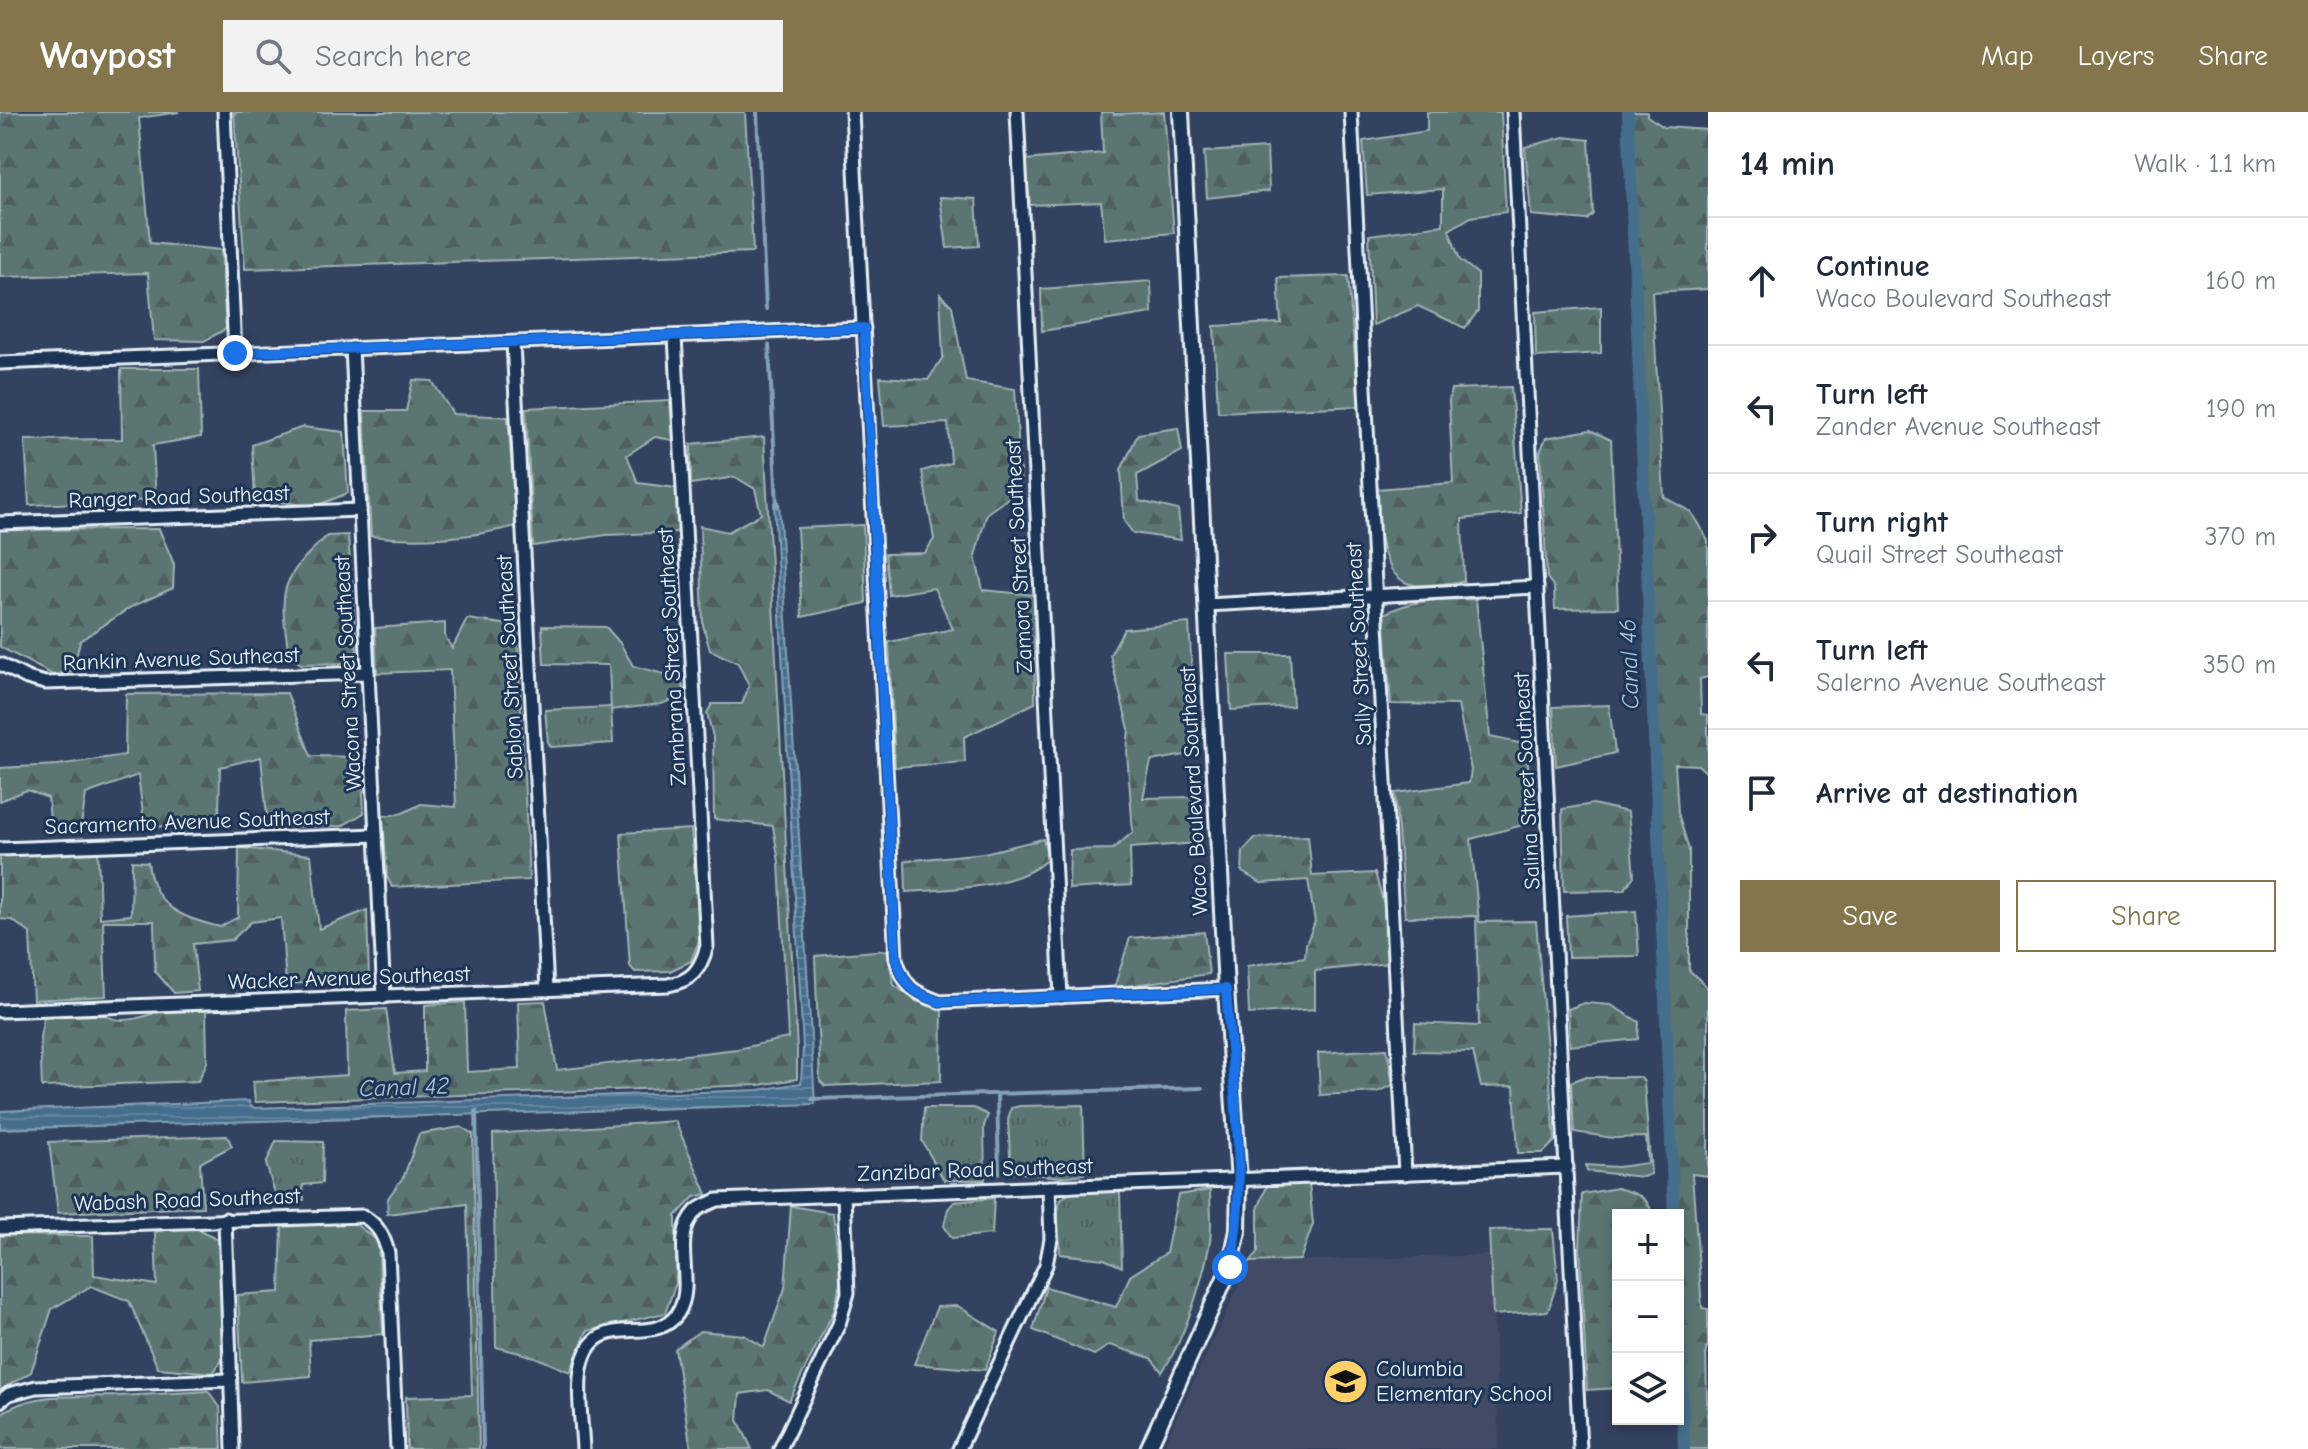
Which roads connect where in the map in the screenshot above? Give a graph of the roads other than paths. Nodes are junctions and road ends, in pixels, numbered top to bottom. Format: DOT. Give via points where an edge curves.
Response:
graph roads {
  1 [pos="224,112"];
  2 [pos="852,112"];
  3 [pos="1017,112"];
  4 [pos="1181,112"];
  5 [pos="1351,112"];
  6 [pos="1513,112"];
  7 [pos="864,328"];
  8 [pos="675,336"];
  9 [pos="513,343"];
  10 [pos="352,348"];
  11 [pos="235,353"];
  12 [pos="0,363"];
  13 [pos="360,510"];
  14 [pos="0,523"];
  15 [pos="1537,587"];
  16 [pos="1377,596"];
  17 [pos="1206,605"];
  18 [pos="0,664"];
  19 [pos="368,673"];
  20 [pos="376,835"];
  21 [pos="0,849"];
  22 [pos="696,973"];
  23 [pos="1226,989"];
  24 [pos="547,990"];
  25 [pos="384,997"];
  26 [pos="1061,997"];
  27 [pos="0,1011"];
  28 [pos="1567,1167"];
  29 [pos="1405,1174"];
  30 [pos="1239,1181"];
  31 [pos="1049,1187"];
  32 [pos="844,1195"];
  33 [pos="225,1219"];
  34 [pos="0,1228"];
  35 [pos="230,1380"];
  36 [pos="0,1401"];
  37 [pos="233,1449"];
  38 [pos="397,1449"];
  39 [pos="583,1449"];
  40 [pos="780,1449"];
  41 [pos="959,1449"];
  42 [pos="1148,1449"];
  43 [pos="1580,1449"];
  1 -- 11 [label="street"];
  2 -- 7 [label="street"];
  3 -- 26 [label="street, Zamora Street Southeast"];
  4 -- 17 [label="street, Waco Boulevard Southeast"];
  5 -- 16 [label="street, Sally Street Southeast"];
  6 -- 15 [label="street, Salina Street Southeast"];
  7 -- 8 [label="street"];
  7 -- 26 [label="street" via="896,959 902,979 915,993 940,1002"];
  8 -- 9 [label="street"];
  8 -- 22 [label="street, Zambrana Street Southeast" via="707,946"];
  9 -- 10 [label="street"];
  9 -- 24 [label="street, Sablon Street Southeast"];
  10 -- 11 [label="street"];
  10 -- 13 [label="street, Wacona Street Southeast"];
  11 -- 12 [label="street"];
  13 -- 14 [label="street, Ranger Road Southeast"];
  13 -- 19 [label="street, Wacona Street Southeast"];
  15 -- 16 [label="street"];
  15 -- 28 [label="street, Salina Street Southeast"];
  16 -- 17 [label="street"];
  16 -- 29 [label="street, Sally Street Southeast"];
  17 -- 23 [label="street, Waco Boulevard Southeast"];
  18 -- 19 [label="street, Rankin Avenue Southeast" via="45,683"];
  19 -- 20 [label="street, Wacona Street Southeast"];
  20 -- 21 [label="street, Sacramento Avenue Southeast"];
  20 -- 25 [label="street, Wacona Street Southeast"];
  22 -- 24 [label="street, Wacker Avenue Southeast" via="668,985"];
  23 -- 26 [label="street"];
  23 -- 30 [label="street, Waco Boulevard Southeast"];
  24 -- 25 [label="street, Wacker Avenue Southeast"];
  25 -- 27 [label="street, Wacker Avenue Southeast"];
  28 -- 29 [label="street, Zanzibar Road Southeast"];
  28 -- 43 [label="street, Salina Street Southeast"];
  29 -- 30 [label="street, Zanzibar Road Southeast"];
  30 -- 31 [label="street, Zanzibar Road Southeast"];
  30 -- 42 [label="street, Waco Boulevard Southeast" via="1238,1231 1230,1267"];
  31 -- 32 [label="street, Zanzibar Road Southeast"];
  31 -- 41 [label="street" via="1046,1265"];
  32 -- 39 [label="street, Zanzibar Road Southeast" via="717,1200 697,1210 683,1239 684,1294 678,1313 650,1329 613,1331 594,1339 586,1351 580,1371"];
  32 -- 40 [label="street" via="848,1293 839,1324"];
  33 -- 34 [label="street, Wabash Road Southeast"];
  33 -- 35 [label="street"];
  33 -- 38 [label="street, Wabash Road Southeast" via="346,1214 363,1216 384,1236"];
  35 -- 36 [label="street" via="36,1387"];
  35 -- 37 [label="street"];
}
